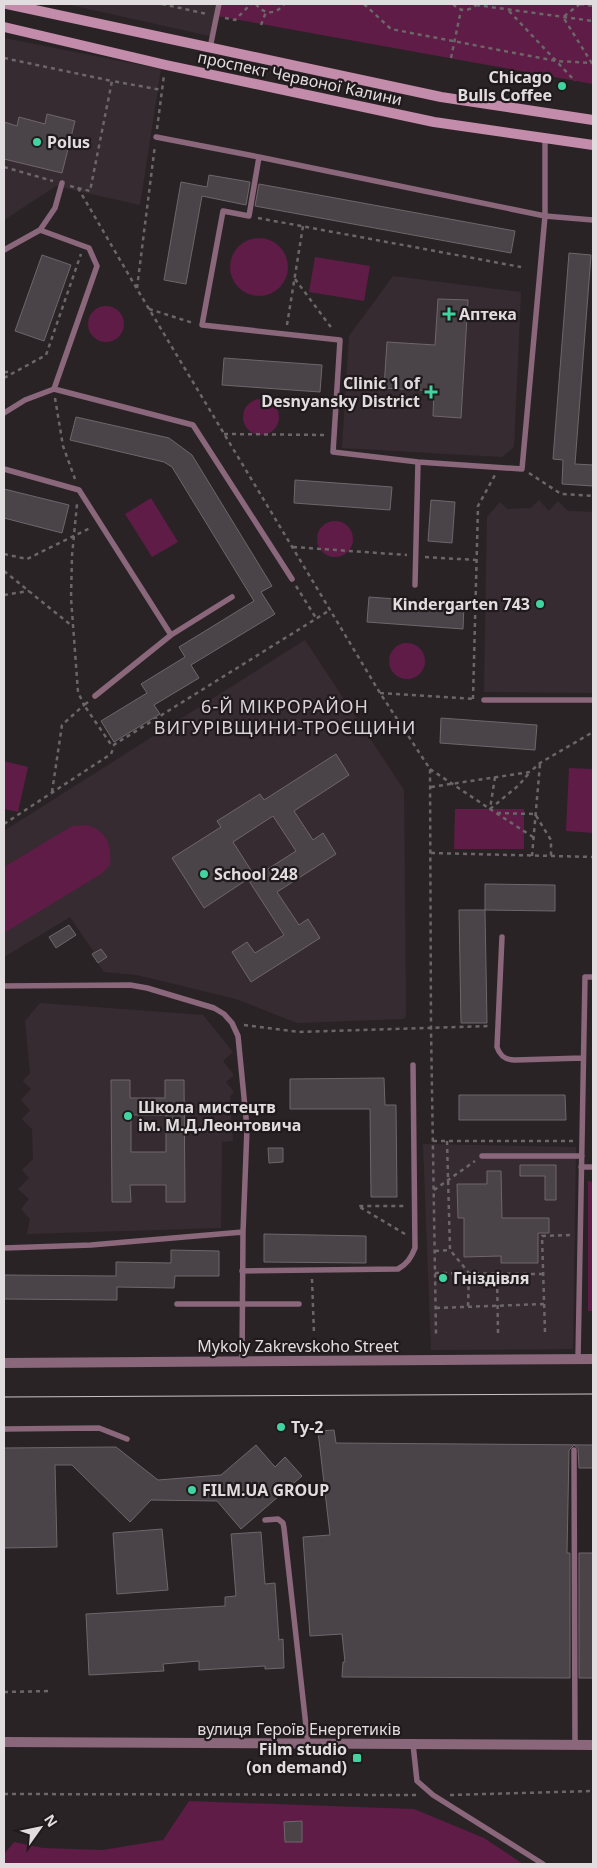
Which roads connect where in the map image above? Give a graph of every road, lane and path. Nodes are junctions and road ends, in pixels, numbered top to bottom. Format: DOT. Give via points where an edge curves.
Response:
graph roads {
  1 [pos="8,4"];
  2 [pos="162,4"];
  3 [pos="219,4"];
  4 [pos="251,4"];
  5 [pos="256,4"];
  6 [pos="284,4"];
  7 [pos="364,4"];
  8 [pos="453,4"];
  9 [pos="477,4"];
  10 [pos="580,4"];
  11 [pos="593,6"];
  12 [pos="461,10"];
  13 [pos="508,10"];
  14 [pos="266,12"];
  15 [pos="217,16"];
  16 [pos="563,17"];
  17 [pos="593,21"];
  18 [pos="261,25"];
  19 [pos="4,27"];
  20 [pos="454,41"];
  21 [pos="210,48"];
  22 [pos="4,58"];
  23 [pos="451,58"];
  24 [pos="556,61"];
  25 [pos="593,64"];
  26 [pos="166,65"];
  27 [pos="112,81"];
  28 [pos="575,81"];
  29 [pos="162,90"];
  30 [pos="593,120"];
  31 [pos="156,137"];
  32 [pos="546,138"];
  33 [pos="593,145"];
  34 [pos="259,157"];
  35 [pos="4,167"];
  36 [pos="62,183"];
  37 [pos="78,188"];
  38 [pos="249,216"];
  39 [pos="545,216"];
  40 [pos="593,220"];
  41 [pos="303,226"];
  42 [pos="40,230"];
  43 [pos="84,246"];
  44 [pos="4,250"];
  45 [pos="521,267"];
  46 [pos="295,279"];
  47 [pos="137,289"];
  48 [pos="149,309"];
  49 [pos="202,325"];
  50 [pos="286,334"];
  51 [pos="340,340"];
  52 [pos="4,372"];
  53 [pos="15,372"];
  54 [pos="4,378"];
  55 [pos="54,389"];
  56 [pos="4,413"];
  57 [pos="224,434"];
  58 [pos="334,435"];
  59 [pos="418,462"];
  60 [pos="499,467"];
  61 [pos="522,468"];
  62 [pos="4,469"];
  63 [pos="79,490"];
  64 [pos="593,496"];
  65 [pos="100,524"];
  66 [pos="74,536"];
  67 [pos="292,547"];
  68 [pos="4,554"];
  69 [pos="409,556"];
  70 [pos="418,556"];
  71 [pos="476,560"];
  72 [pos="4,571"];
  73 [pos="292,579"];
  74 [pos="415,585"];
  75 [pos="29,592"];
  76 [pos="4,595"];
  77 [pos="232,597"];
  78 [pos="330,610"];
  79 [pos="316,618"];
  80 [pos="72,626"];
  81 [pos="171,635"];
  82 [pos="380,693"];
  83 [pos="96,696"];
  84 [pos="473,699"];
  85 [pos="484,700"];
  86 [pos="593,700"];
  87 [pos="84,705"];
  88 [pos="593,732"];
  89 [pos="114,745"];
  90 [pos="540,763"];
  91 [pos="430,769"];
  92 [pos="530,772"];
  93 [pos="496,777"];
  94 [pos="452,784"];
  95 [pos="431,787"];
  96 [pos="52,792"];
  97 [pos="490,809"];
  98 [pos="497,814"];
  99 [pos="535,814"];
  100 [pos="4,824"];
  101 [pos="533,837"];
  102 [pos="431,853"];
  103 [pos="532,856"];
  104 [pos="551,856"];
  105 [pos="593,857"];
  106 [pos="502,937"];
  107 [pos="593,976"];
  108 [pos="4,986"];
  109 [pos="232,1023"];
  110 [pos="498,1026"];
  111 [pos="431,1029"];
  112 [pos="583,1058"];
  113 [pos="413,1065"];
  114 [pos="433,1141"];
  115 [pos="447,1141"];
  116 [pos="493,1141"];
  117 [pos="582,1141"];
  118 [pos="482,1156"];
  119 [pos="582,1156"];
  120 [pos="581,1167"];
  121 [pos="593,1168"];
  122 [pos="448,1180"];
  123 [pos="434,1190"];
  124 [pos="414,1206"];
  125 [pos="243,1232"];
  126 [pos="580,1235"];
  127 [pos="415,1240"];
  128 [pos="4,1248"];
  129 [pos="450,1250"];
  130 [pos="435,1251"];
  131 [pos="312,1270"];
  132 [pos="242,1272"];
  133 [pos="435,1273"];
  134 [pos="469,1273"];
  135 [pos="497,1273"];
  136 [pos="543,1274"];
  137 [pos="176,1304"];
  138 [pos="242,1304"];
  139 [pos="299,1304"];
  140 [pos="544,1304"];
  141 [pos="497,1306"];
  142 [pos="468,1307"];
  143 [pos="436,1308"];
  144 [pos="545,1332"];
  145 [pos="498,1333"];
  146 [pos="314,1334"];
  147 [pos="436,1334"];
  148 [pos="578,1359"];
  149 [pos="593,1359"];
  150 [pos="242,1362"];
  151 [pos="4,1363"];
  152 [pos="4,1429"];
  153 [pos="127,1439"];
  154 [pos="574,1450"];
  155 [pos="265,1520"];
  156 [pos="52,1691"];
  157 [pos="4,1692"];
  158 [pos="4,1742"];
  159 [pos="308,1744"];
  160 [pos="413,1744"];
  161 [pos="575,1745"];
  162 [pos="593,1745"];
  163 [pos="593,1792"];
  164 [pos="4,1794"];
  165 [pos="433,1795"];
  166 [pos="543,1864"];
  1 -- 21 [label="main road, проспект Червоної Калини"];
  2 -- 15 [label="path"];
  3 -- 15 [label="lane"];
  4 -- 15 [label="path" via="236,20"];
  5 -- 14 [label="path"];
  6 -- 14 [label="path" via="279,10"];
  7 -- 20 [label="path" via="391,29"];
  8 -- 12 [label="path"];
  9 -- 12 [label="path"];
  9 -- 13 [label="path"];
  10 -- 11 [label="path"];
  10 -- 16 [label="path"];
  12 -- 20 [label="path"];
  13 -- 16 [label="path"];
  13 -- 24 [label="path"];
  14 -- 18 [label="path"];
  15 -- 21 [label="lane"];
  16 -- 17 [label="path"];
  16 -- 25 [label="path"];
  19 -- 26 [label="main road, проспект Червоної Калини"];
  20 -- 23 [label="path"];
  20 -- 24 [label="path"];
  21 -- 30 [label="main road, проспект Червоної Калини" via="441,97"];
  22 -- 27 [label="path"];
  24 -- 25 [label="path"];
  24 -- 28 [label="path"];
  26 -- 29 [label="path"];
  26 -- 32 [label="main road, проспект Червоної Калини" via="434,122"];
  27 -- 29 [label="path"];
  27 -- 37 [label="path" via="90,191"];
  29 -- 31 [label="path"];
  31 -- 34 [label="lane"];
  31 -- 47 [label="path"];
  32 -- 33 [label="main road, проспект Червоної Калини"];
  32 -- 39 [label="lane"];
  34 -- 38 [label="lane"];
  34 -- 39 [label="lane"];
  35 -- 36 [label="path"];
  36 -- 37 [label="path"];
  36 -- 42 [label="lane" via="55,208"];
  37 -- 47 [label="path"];
  38 -- 41 [label="path"];
  38 -- 49 [label="lane" via="222,211"];
  39 -- 40 [label="lane"];
  39 -- 61 [label="lane"];
  41 -- 45 [label="path"];
  41 -- 46 [label="path"];
  42 -- 43 [label="lane"];
  42 -- 44 [label="lane"];
  43 -- 53 [label="path" via="46,355"];
  43 -- 55 [label="lane" via="89,248 97,266"];
  46 -- 50 [label="path"];
  46 -- 51 [label="path"];
  47 -- 48 [label="path"];
  48 -- 49 [label="path"];
  48 -- 57 [label="path"];
  49 -- 50 [label="lane"];
  50 -- 51 [label="lane"];
  51 -- 58 [label="lane"];
  52 -- 53 [label="path"];
  53 -- 54 [label="path"];
  55 -- 56 [label="lane" via="25,400"];
  55 -- 63 [label="path" via="63,446"];
  55 -- 73 [label="lane" via="194,425"];
  57 -- 58 [label="path"];
  57 -- 67 [label="path"];
  58 -- 59 [label="lane" via="333,452"];
  59 -- 60 [label="lane"];
  59 -- 74 [label="lane"];
  60 -- 61 [label="lane"];
  60 -- 71 [label="path" via="478,506"];
  61 -- 64 [label="path" via="561,494"];
  62 -- 63 [label="lane"];
  63 -- 65 [label="lane"];
  63 -- 66 [label="path"];
  65 -- 66 [label="path"];
  65 -- 81 [label="lane"];
  66 -- 68 [label="path" via="28,559"];
  66 -- 80 [label="path"];
  67 -- 69 [label="path"];
  67 -- 78 [label="path"];
  70 -- 71 [label="path"];
  71 -- 84 [label="path"];
  72 -- 75 [label="path"];
  73 -- 79 [label="path"];
  75 -- 76 [label="path"];
  75 -- 80 [label="path"];
  77 -- 81 [label="lane"];
  78 -- 79 [label="path"];
  78 -- 82 [label="path"];
  79 -- 89 [label="path"];
  80 -- 87 [label="path" via="78,692"];
  81 -- 83 [label="lane"];
  82 -- 84 [label="path"];
  82 -- 91 [label="path"];
  83 -- 87 [label="path"];
  84 -- 85 [label="path"];
  85 -- 86 [label="lane"];
  87 -- 89 [label="path"];
  87 -- 96 [label="path" via="62,725"];
  88 -- 90 [label="path"];
  89 -- 96 [label="path" via="111,754"];
  90 -- 92 [label="path"];
  90 -- 99 [label="path"];
  91 -- 94 [label="path"];
  91 -- 95 [label="path"];
  92 -- 93 [label="path"];
  92 -- 97 [label="path"];
  93 -- 94 [label="path"];
  93 -- 97 [label="path"];
  94 -- 95 [label="path"];
  94 -- 97 [label="path"];
  95 -- 102 [label="path"];
  96 -- 100 [label="path"];
  97 -- 98 [label="path"];
  98 -- 99 [label="path"];
  98 -- 101 [label="path"];
  99 -- 101 [label="path"];
  99 -- 104 [label="path" via="551,840"];
  101 -- 103 [label="path"];
  102 -- 103 [label="path"];
  102 -- 111 [label="path"];
  103 -- 104 [label="path"];
  104 -- 105 [label="path"];
  106 -- 110 [label="lane"];
  107 -- 112 [label="lane" via="585,977"];
  108 -- 109 [label="lane" via="130,985 214,1008"];
  109 -- 111 [label="path" via="299,1032"];
  109 -- 125 [label="lane" via="238,1036 247,1128"];
  110 -- 111 [label="path"];
  110 -- 112 [label="lane" via="497,1047 501,1056 509,1060"];
  111 -- 114 [label="path"];
  112 -- 117 [label="lane"];
  113 -- 124 [label="lane"];
  114 -- 115 [label="path"];
  114 -- 123 [label="path"];
  115 -- 116 [label="path"];
  115 -- 122 [label="path"];
  116 -- 117 [label="path"];
  116 -- 118 [label="path"];
  117 -- 119 [label="lane"];
  118 -- 119 [label="lane"];
  118 -- 122 [label="path"];
  119 -- 120 [label="lane"];
  120 -- 121 [label="lane"];
  120 -- 126 [label="lane"];
  122 -- 123 [label="path"];
  122 -- 129 [label="path"];
  123 -- 130 [label="path"];
  124 -- 127 [label="lane"];
  124 -- 127 [label="path" via="358,1206"];
  125 -- 128 [label="lane" via="91,1245"];
  125 -- 132 [label="lane"];
  126 -- 136 [label="path" via="542,1236"];
  126 -- 148 [label="lane"];
  127 -- 131 [label="lane" via="412,1256 406,1265 398,1269"];
  129 -- 130 [label="path"];
  129 -- 134 [label="path"];
  130 -- 133 [label="path"];
  131 -- 132 [label="lane"];
  131 -- 146 [label="path"];
  132 -- 138 [label="lane"];
  133 -- 134 [label="path"];
  133 -- 143 [label="path"];
  134 -- 135 [label="path"];
  134 -- 142 [label="path"];
  135 -- 136 [label="path"];
  135 -- 141 [label="path"];
  136 -- 140 [label="path"];
  137 -- 138 [label="lane"];
  138 -- 139 [label="lane"];
  138 -- 150 [label="lane"];
  140 -- 141 [label="path"];
  140 -- 144 [label="path"];
  141 -- 142 [label="path"];
  141 -- 145 [label="path"];
  142 -- 143 [label="path"];
  143 -- 147 [label="path"];
  148 -- 149 [label="street, Mykoly Zakrevskoho Street"];
  148 -- 150 [label="street, Mykoly Zakrevskoho Street"];
  150 -- 151 [label="street, Mykoly Zakrevskoho Street"];
  152 -- 153 [label="lane" via="99,1428"];
  154 -- 161 [label="lane"];
  155 -- 159 [label="lane" via="278,1519 284,1528"];
  156 -- 157 [label="path"];
  158 -- 159 [label="street, вулиця Героїв Енергетиків"];
  159 -- 160 [label="street, вулиця Героїв Енергетиків"];
  160 -- 161 [label="street, вулиця Героїв Енергетиків"];
  160 -- 165 [label="lane" via="417,1781"];
  161 -- 162 [label="street, вулиця Героїв Енергетиків"];
  163 -- 165 [label="path"];
  164 -- 165 [label="path"];
  165 -- 166 [label="lane"];
}
